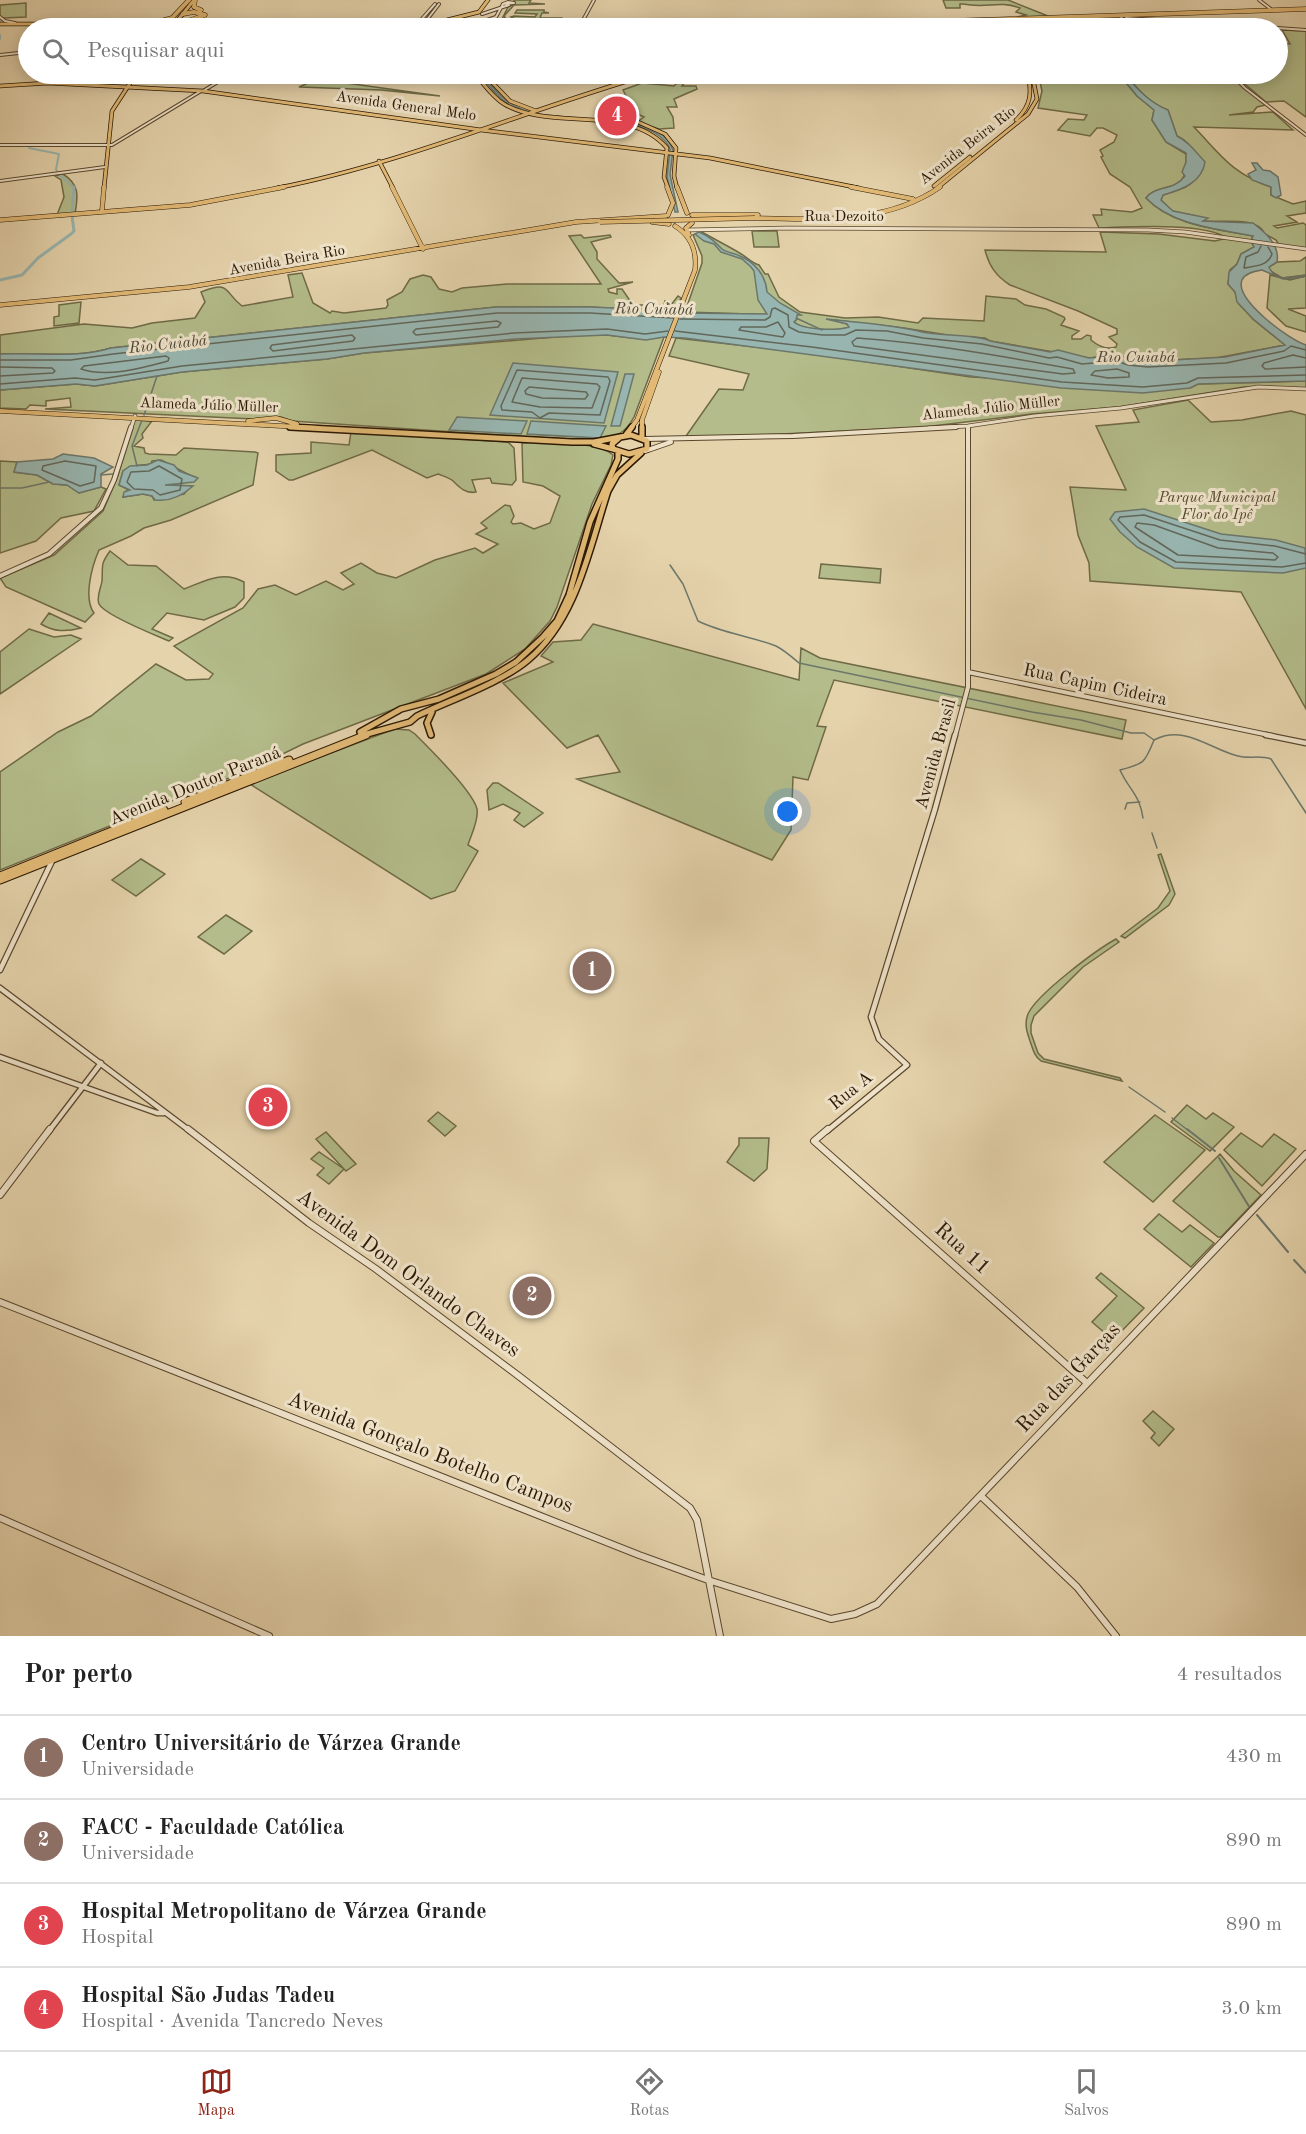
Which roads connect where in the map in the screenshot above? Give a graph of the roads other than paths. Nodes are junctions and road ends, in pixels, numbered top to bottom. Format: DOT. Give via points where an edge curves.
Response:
graph roads {
  1 [pos="189,0"];
  2 [pos="195,0"];
  3 [pos="490,0"];
  4 [pos="594,0"];
  5 [pos="1258,0"];
  6 [pos="439,3"];
  7 [pos="508,3"];
  8 [pos="185,6"];
  9 [pos="486,9"];
  10 [pos="491,10"];
  11 [pos="1272,10"];
  12 [pos="1306,10"];
  13 [pos="1286,11"];
  14 [pos="1257,12"];
  15 [pos="183,14"];
  16 [pos="482,14"];
  17 [pos="0,17"];
  18 [pos="424,17"];
  19 [pos="171,18"];
  20 [pos="177,18"];
  21 [pos="179,18"];
  22 [pos="198,18"];
  23 [pos="207,18"];
  24 [pos="430,18"];
  25 [pos="463,18"];
  26 [pos="474,18"];
  27 [pos="493,18"];
  28 [pos="501,18"];
  29 [pos="584,18"];
  30 [pos="1078,18"];
  31 [pos="1145,18"];
  32 [pos="15,23"];
  33 [pos="0,24"];
  34 [pos="18,24"];
  35 [pos="1288,29"];
  36 [pos="1306,30"];
  37 [pos="18,53"];
  38 [pos="0,55"];
  39 [pos="214,84"];
  40 [pos="486,84"];
  41 [pos="491,84"];
  42 [pos="616,84"];
  43 [pos="1032,84"];
  44 [pos="1241,84"];
  45 [pos="0,86"];
  46 [pos="128,86"];
  47 [pos="202,91"];
  48 [pos="501,97"];
  49 [pos="530,112"];
  50 [pos="566,117"];
  51 [pos="1012,125"];
  52 [pos="481,130"];
  53 [pos="1306,135"];
  54 [pos="0,145"];
  55 [pos="109,146"];
  56 [pos="980,149"];
  57 [pos="667,153"];
  58 [pos="676,154"];
  59 [pos="976,157"];
  60 [pos="379,161"];
  61 [pos="965,161"];
  62 [pos="105,167"];
  63 [pos="964,168"];
  64 [pos="0,181"];
  65 [pos="936,185"];
  66 [pos="932,192"];
  67 [pos="913,199"];
  68 [pos="102,212"];
  69 [pos="685,213"];
  70 [pos="860,214"];
  71 [pos="667,215"];
  72 [pos="776,217"];
  73 [pos="0,220"];
  74 [pos="600,222"];
  75 [pos="693,223"];
  76 [pos="561,224"];
  77 [pos="669,224"];
  78 [pos="576,225"];
  79 [pos="675,226"];
  80 [pos="687,230"];
  81 [pos="698,231"];
  82 [pos="689,235"];
  83 [pos="468,241"];
  84 [pos="423,248"];
  85 [pos="1306,249"];
  86 [pos="242,280"];
  87 [pos="137,291"];
  88 [pos="686,294"];
  89 [pos="118,296"];
  90 [pos="73,299"];
  91 [pos="0,306"];
  92 [pos="663,356"];
  93 [pos="1306,389"];
  94 [pos="0,410"];
  95 [pos="135,417"];
  96 [pos="268,418"];
  97 [pos="278,418"];
  98 [pos="265,425"];
  99 [pos="275,425"];
  100 [pos="968,426"];
  101 [pos="417,433"];
  102 [pos="622,436"];
  103 [pos="643,438"];
  104 [pos="676,440"];
  105 [pos="572,442"];
  106 [pos="615,450"];
  107 [pos="642,452"];
  108 [pos="0,576"];
  109 [pos="968,672"];
  110 [pos="462,695"];
  111 [pos="405,708"];
  112 [pos="395,712"];
  113 [pos="417,716"];
  114 [pos="402,723"];
  115 [pos="431,735"];
  116 [pos="1306,743"];
  117 [pos="53,859"];
  118 [pos="0,876"];
  119 [pos="0,880"];
  120 [pos="0,970"];
  121 [pos="0,988"];
  122 [pos="0,1057"];
  123 [pos="101,1063"];
  124 [pos="907,1065"];
  125 [pos="83,1086"];
  126 [pos="166,1113"];
  127 [pos="814,1141"];
  128 [pos="1306,1154"];
  129 [pos="0,1195"];
  130 [pos="0,1302"];
  131 [pos="1087,1383"];
  132 [pos="981,1496"];
  133 [pos="0,1518"];
  134 [pos="708,1580"];
  135 [pos="852,1617"];
  136 [pos="269,1636"];
  137 [pos="720,1636"];
  138 [pos="1116,1636"];
  1 -- 8 [label="highway"];
  2 -- 15 [label="main road"];
  2 -- 23 [label="highway" via="194,8 208,13"];
  3 -- 9 [label="main road"];
  3 -- 25 [label="main road" via="479,12"];
  4 -- 29 [label="street"];
  5 -- 11 [label="street"];
  6 -- 18 [label="street"];
  6 -- 24 [label="street"];
  7 -- 10 [label="street"];
  7 -- 27 [label="street"];
  7 -- 28 [label="street"];
  8 -- 19 [label="highway"];
  8 -- 20 [label="main road"];
  9 -- 10 [label="street"];
  9 -- 16 [label="main road"];
  10 -- 16 [label="street"];
  11 -- 13 [label="highway"];
  11 -- 14 [label="highway"];
  12 -- 13 [label="highway"];
  13 -- 14 [label="highway"];
  14 -- 30 [label="highway"];
  14 -- 31 [label="highway"];
  15 -- 21 [label="main road"];
  15 -- 22 [label="highway" via="205,15"];
  16 -- 26 [label="main road"];
  17 -- 32 [label="street"];
  32 -- 33 [label="main road"];
  33 -- 34 [label="main road"];
  35 -- 36 [label="street"];
  37 -- 38 [label="street"];
  39 -- 47 [label="street"];
  40 -- 48 [label="main road"];
  41 -- 48 [label="main road"];
  42 -- 49 [label="main road"];
  43 -- 51 [label="main road, Avenida Beira Rio" via="1036,99 1029,113"];
  44 -- 53 [label="street"];
  45 -- 46 [label="main road, Avenida General Melo"];
  46 -- 47 [label="main road, Avenida General Melo"];
  46 -- 55 [label="main road" via="112,111"];
  47 -- 52 [label="main road, Avenida General Melo"];
  47 -- 55 [label="street"];
  48 -- 49 [label="main road"];
  48 -- 49 [label="main road" via="505,105"];
  49 -- 50 [label="main road"];
  49 -- 50 [label="main road"];
  49 -- 52 [label="main road"];
  50 -- 57 [label="main road" via="639,126 663,140"];
  50 -- 58 [label="main road" via="651,126 669,137"];
  51 -- 56 [label="main road, Avenida Beira Rio"];
  51 -- 59 [label="main road, Avenida Beira Rio"];
  52 -- 57 [label="main road, Avenida General Melo"];
  52 -- 60 [label="main road"];
  54 -- 55 [label="street"];
  55 -- 62 [label="main road"];
  56 -- 59 [label="main road"];
  56 -- 61 [label="main road, Avenida Beira Rio"];
  57 -- 58 [label="main road, Avenida General Melo"];
  57 -- 71 [label="main road" via="664,177 672,203"];
  58 -- 67 [label="main road, Avenida General Melo"];
  58 -- 69 [label="main road" via="674,176"];
  59 -- 63 [label="main road, Avenida Beira Rio"];
  60 -- 68 [label="main road" via="336,176 228,199"];
  60 -- 84 [label="main road"];
  61 -- 63 [label="main road" via="961,167"];
  61 -- 65 [label="main road, Avenida Beira Rio"];
  62 -- 64 [label="street"];
  62 -- 68 [label="main road"];
  63 -- 66 [label="main road, Avenida Beira Rio"];
  65 -- 66 [label="main road" via="940,185"];
  65 -- 67 [label="main road, Avenida Beira Rio"];
  66 -- 70 [label="main road, Avenida Beira Rio" via="906,205"];
  67 -- 70 [label="main road, Avenida Beira Rio"];
  68 -- 73 [label="main road"];
  69 -- 71 [label="main road, Avenida Beira Rio"];
  69 -- 72 [label="main road, Avenida Beira Rio"];
  69 -- 75 [label="main road" via="696,219"];
  70 -- 72 [label="main road, Avenida Beira Rio"];
  71 -- 76 [label="main road, Avenida Beira Rio"];
  71 -- 77 [label="main road" via="664,220"];
  72 -- 74 [label="main road, Avenida Beira Rio, bridge"];
  72 -- 75 [label="main road, Avenida Beira Rio"];
  74 -- 76 [label="main road, Avenida Beira Rio"];
  74 -- 78 [label="main road, Avenida Beira Rio"];
  75 -- 79 [label="main road, Avenida Beira Rio"];
  75 -- 80 [label="main road"];
  76 -- 83 [label="main road, Avenida Beira Rio"];
  77 -- 78 [label="main road, Avenida Beira Rio"];
  77 -- 79 [label="main road, Avenida Beira Rio"];
  78 -- 83 [label="main road, Avenida Beira Rio"];
  79 -- 88 [label="main road" via="685,234 696,256"];
  80 -- 81 [label="street"];
  80 -- 82 [label="main road"];
  81 -- 82 [label="street"];
  81 -- 85 [label="street, Rua Dezoito" via="1148,230"];
  82 -- 88 [label="main road" via="700,263"];
  83 -- 84 [label="main road, Avenida Beira Rio"];
  84 -- 86 [label="main road, Avenida Beira Rio"];
  86 -- 87 [label="main road, Avenida Beira Rio"];
  86 -- 89 [label="main road, Avenida Beira Rio"];
  87 -- 89 [label="main road"];
  87 -- 90 [label="main road, Avenida Beira Rio"];
  88 -- 92 [label="main road"];
  89 -- 90 [label="main road, Avenida Beira Rio"];
  90 -- 91 [label="main road, Avenida Beira Rio"];
  92 -- 102 [label="main road" via="637,420"];
  92 -- 103 [label="main road" via="642,420"];
  93 -- 100 [label="street, Alameda Júlio Müller" via="1258,387"];
  94 -- 95 [label="main road, Alameda Júlio Müller"];
  95 -- 96 [label="main road, Alameda Júlio Müller" via="239,421"];
  95 -- 98 [label="main road, Alameda Júlio Müller"];
  95 -- 108 [label="street" via="101,508 49,554"];
  96 -- 97 [label="main road, Alameda Júlio Müller"];
  96 -- 98 [label="main road" via="262,422"];
  97 -- 99 [label="main road"];
  97 -- 101 [label="main road, Alameda Júlio Müller" via="301,425"];
  98 -- 99 [label="main road, Alameda Júlio Müller"];
  99 -- 101 [label="main road, Alameda Júlio Müller"];
  100 -- 104 [label="street, Alameda Júlio Müller"];
  100 -- 109 [label="street, Avenida Brasil"];
  101 -- 105 [label="main road, Alameda Júlio Müller"];
  102 -- 103 [label="main road, Alameda Júlio Müller"];
  102 -- 105 [label="main road, Alameda Júlio Müller"];
  102 -- 106 [label="main road" via="612,444"];
  103 -- 104 [label="street, Alameda Júlio Müller"];
  103 -- 107 [label="main road" via="649,446"];
  104 -- 107 [label="street, Alameda Júlio Müller"];
  105 -- 106 [label="main road, Alameda Júlio Müller"];
  106 -- 107 [label="main road, Alameda Júlio Müller"];
  106 -- 111 [label="main road" via="618,459 590,522 569,595 557,621 530,650 496,674 439,699"];
  107 -- 110 [label="main road" via="617,475 608,491 573,597 557,629 528,660"];
  109 -- 116 [label="street, Rua Capim Cideira"];
  109 -- 124 [label="street, Avenida Brasil" via="935,809 871,1017 878,1040"];
  110 -- 113 [label="main road"];
  110 -- 115 [label="main road" via="427,717"];
  111 -- 112 [label="main road, Avenida Doutor Paraná"];
  111 -- 113 [label="main road" via="413,709"];
  112 -- 114 [label="main road" via="394,719"];
  112 -- 118 [label="main road, Avenida Doutor Paraná" via="350,736"];
  113 -- 114 [label="main road, Avenida Doutor Paraná"];
  114 -- 117 [label="main road, Avenida Doutor Paraná" via="348,740"];
  117 -- 119 [label="main road, Avenida Doutor Paraná"];
  117 -- 120 [label="street"];
  121 -- 123 [label="street, Avenida Dom Orlando Chaves"];
  122 -- 125 [label="street"];
  123 -- 125 [label="street"];
  123 -- 126 [label="street, Avenida Dom Orlando Chaves"];
  124 -- 127 [label="street, Rua A"];
  125 -- 126 [label="street"];
  125 -- 129 [label="street"];
  126 -- 134 [label="street, Avenida Dom Orlando Chaves" via="690,1508 697,1520"];
  127 -- 131 [label="street, Rua 11"];
  128 -- 131 [label="street, Rua das Garças"];
  130 -- 134 [label="street, Avenida Gonçalo Botelho Campos"];
  131 -- 132 [label="street, Rua das Garças"];
  132 -- 135 [label="street, Rua das Garças" via="878,1605"];
  132 -- 138 [label="street" via="1077,1587"];
  133 -- 136 [label="street"];
  134 -- 135 [label="street, Avenida Gonçalo Botelho Campos" via="831,1619"];
  134 -- 137 [label="street, Avenida Dom Orlando Chaves"];
}
